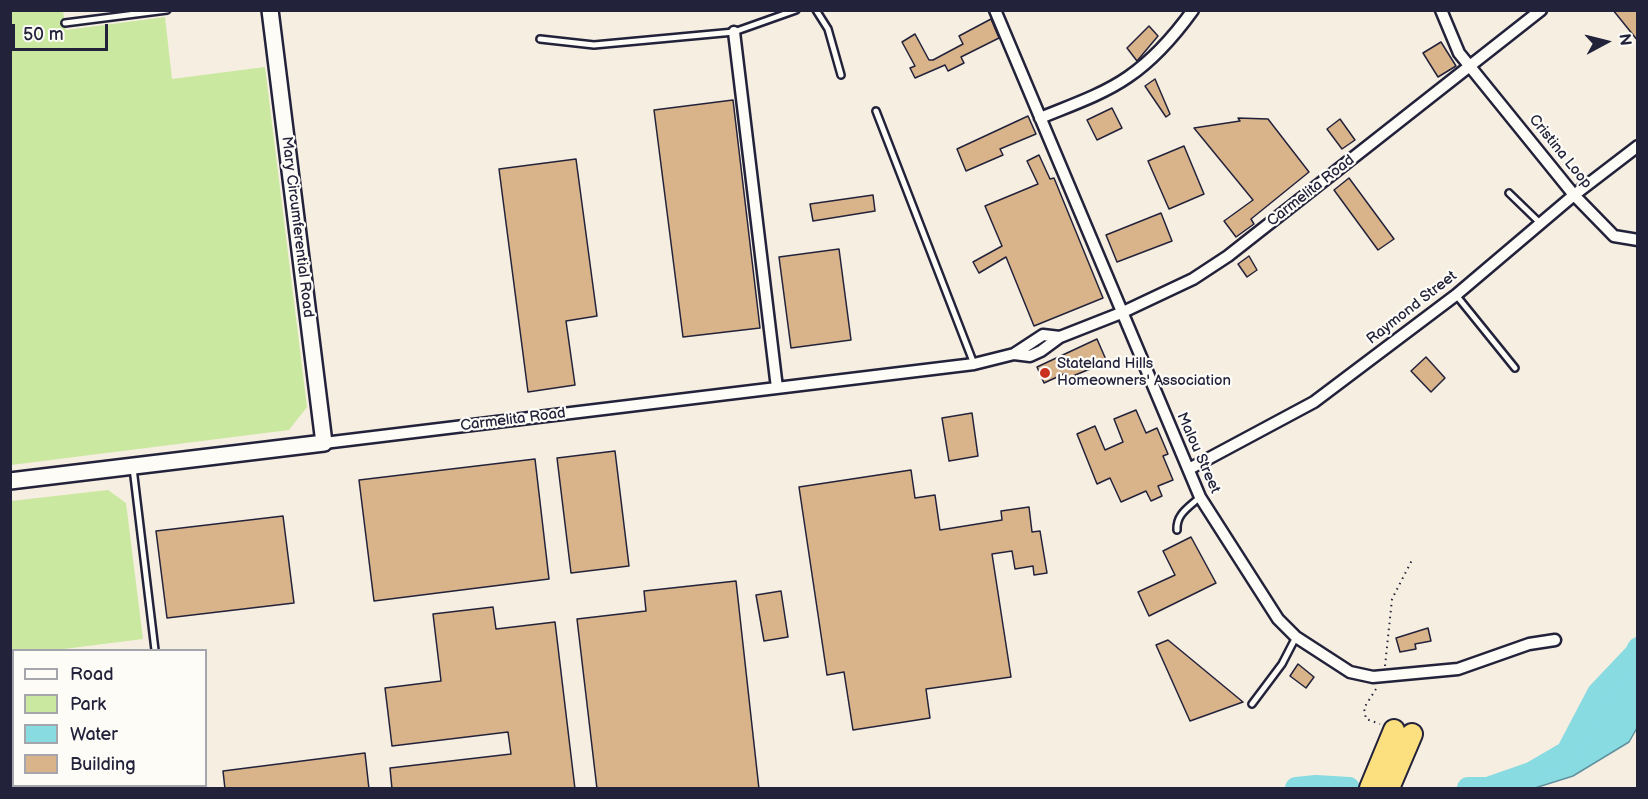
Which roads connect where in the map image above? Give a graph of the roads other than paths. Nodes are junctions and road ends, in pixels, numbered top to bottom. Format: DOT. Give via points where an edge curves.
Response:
graph roads {
  1 [pos="167,10"];
  2 [pos="270,10"];
  3 [pos="796,10"];
  4 [pos="816,10"];
  5 [pos="995,10"];
  6 [pos="1193,10"];
  7 [pos="1442,10"];
  8 [pos="1541,10"];
  9 [pos="64,23"];
  10 [pos="734,32"];
  11 [pos="540,39"];
  12 [pos="1469,66"];
  13 [pos="841,75"];
  14 [pos="876,111"];
  15 [pos="1040,118"];
  16 [pos="1637,147"];
  17 [pos="1509,193"];
  18 [pos="1574,195"];
  19 [pos="1540,223"];
  20 [pos="1638,240"];
  21 [pos="1456,295"];
  22 [pos="1121,313"];
  23 [pos="974,364"];
  24 [pos="1515,368"];
  25 [pos="777,388"];
  26 [pos="324,443"];
  27 [pos="133,466"];
  28 [pos="1189,468"];
  29 [pos="10,481"];
  30 [pos="1200,497"];
  31 [pos="1176,531"];
  32 [pos="1296,637"];
  33 [pos="1555,640"];
  34 [pos="156,649"];
  35 [pos="1252,704"];
  36 [pos="1370,789"];
  37 [pos="1389,789"];
  1 -- 9 [label="lane"];
  2 -- 26 [label="street, Mary Circumferential Road"];
  3 -- 10 [label="lane"];
  4 -- 13 [label="lane" via="828,29"];
  5 -- 15 [label="street, Malou Street"];
  6 -- 15 [label="street" via="1165,45 1128,77"];
  7 -- 12 [label="street, Cristina Loop" via="1450,36"];
  8 -- 12 [label="street, Carmelita Road"];
  10 -- 11 [label="lane" via="594,45"];
  10 -- 25 [label="street"];
  12 -- 18 [label="street, Cristina Loop"];
  12 -- 22 [label="street, Carmelita Road" via="1228,256 1193,279"];
  14 -- 23 [label="lane"];
  15 -- 22 [label="street, Malou Street"];
  16 -- 18 [label="street, Raymond Street"];
  17 -- 19 [label="lane"];
  18 -- 19 [label="street, Raymond Street"];
  18 -- 20 [label="street, Cristina Loop" via="1614,236"];
  19 -- 21 [label="street, Raymond Street"];
  21 -- 24 [label="lane"];
  21 -- 28 [label="street, Raymond Street" via="1314,402"];
  22 -- 23 [label="street, Carmelita Road" via="1060,337 1030,356 1014,354"];
  22 -- 28 [label="street, Malou Street"];
  23 -- 25 [label="street, Carmelita Road"];
  25 -- 26 [label="street, Carmelita Road"];
  26 -- 27 [label="street, Carmelita Road"];
  27 -- 29 [label="street, Carmelita Road"];
  27 -- 34 [label="lane"];
  28 -- 30 [label="street, Malou Street"];
  30 -- 31 [label="lane" via="1182,513"];
  30 -- 32 [label="street, Malou Street" via="1278,619"];
  32 -- 33 [label="street, Malou Street" via="1350,672 1373,677 1458,669 1529,644"];
  32 -- 35 [label="lane" via="1282,664"];
  36 -- 37 [label="highway" via="1403,732"];
}
